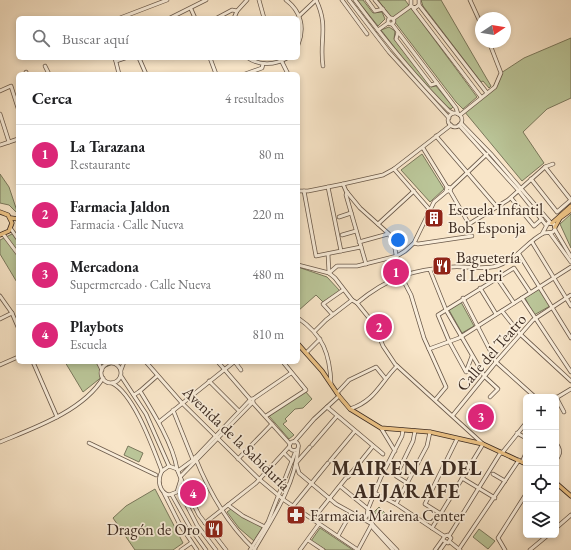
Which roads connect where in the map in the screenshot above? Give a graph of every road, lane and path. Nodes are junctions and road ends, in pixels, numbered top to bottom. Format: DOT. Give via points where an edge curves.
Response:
graph roads {
  1 [pos="167,0"];
  2 [pos="206,0"];
  3 [pos="247,0"];
  4 [pos="259,0"];
  5 [pos="286,0"];
  6 [pos="316,0"];
  7 [pos="342,0"];
  8 [pos="350,0"];
  9 [pos="355,0"];
  10 [pos="367,0"];
  11 [pos="376,0"];
  12 [pos="419,0"];
  13 [pos="470,0"];
  14 [pos="411,3"];
  15 [pos="419,5"];
  16 [pos="191,9"];
  17 [pos="382,9"];
  18 [pos="237,11"];
  19 [pos="476,12"];
  20 [pos="125,16"];
  21 [pos="175,16"];
  22 [pos="194,16"];
  23 [pos="221,16"];
  24 [pos="235,16"];
  25 [pos="263,16"];
  26 [pos="299,16"];
  27 [pos="392,19"];
  28 [pos="300,22"];
  29 [pos="388,23"];
  30 [pos="392,24"];
  31 [pos="378,30"];
  32 [pos="398,32"];
  33 [pos="367,34"];
  34 [pos="300,40"];
  35 [pos="491,48"];
  36 [pos="116,60"];
  37 [pos="140,60"];
  38 [pos="211,60"];
  39 [pos="253,60"];
  40 [pos="277,60"];
  41 [pos="281,60"];
  42 [pos="263,64"];
  43 [pos="45,66"];
  44 [pos="322,66"];
  45 [pos="48,72"];
  46 [pos="119,72"];
  47 [pos="145,72"];
  48 [pos="215,72"];
  49 [pos="251,72"];
  50 [pos="287,72"];
  51 [pos="437,83"];
  52 [pos="0,91"];
  53 [pos="487,93"];
  54 [pos="481,97"];
  55 [pos="16,102"];
  56 [pos="453,113"];
  57 [pos="0,114"];
  58 [pos="459,114"];
  59 [pos="449,118"];
  60 [pos="460,124"];
  61 [pos="451,125"];
  62 [pos="436,136"];
  63 [pos="16,140"];
  64 [pos="9,142"];
  65 [pos="0,145"];
  66 [pos="423,148"];
  67 [pos="487,154"];
  68 [pos="553,164"];
  69 [pos="545,167"];
  70 [pos="394,169"];
  71 [pos="467,172"];
  72 [pos="531,179"];
  73 [pos="343,184"];
  74 [pos="328,188"];
  75 [pos="448,189"];
  76 [pos="520,189"];
  77 [pos="300,191"];
  78 [pos="304,191"];
  79 [pos="414,191"];
  80 [pos="347,192"];
  81 [pos="511,198"];
  82 [pos="571,200"];
  83 [pos="571,206"];
  84 [pos="497,207"];
  85 [pos="430,210"];
  86 [pos="571,210"];
  87 [pos="0,212"];
  88 [pos="351,213"];
  89 [pos="339,217"];
  90 [pos="10,218"];
  91 [pos="542,219"];
  92 [pos="16,220"];
  93 [pos="16,221"];
  94 [pos="551,223"];
  95 [pos="12,224"];
  96 [pos="378,224"];
  97 [pos="546,225"];
  98 [pos="555,228"];
  99 [pos="11,229"];
  100 [pos="356,231"];
  101 [pos="548,231"];
  102 [pos="388,234"];
  103 [pos="2,235"];
  104 [pos="342,235"];
  105 [pos="16,236"];
  106 [pos="472,236"];
  107 [pos="359,242"];
  108 [pos="532,242"];
  109 [pos="414,243"];
  110 [pos="361,247"];
  111 [pos="341,251"];
  112 [pos="16,252"];
  113 [pos="328,254"];
  114 [pos="519,254"];
  115 [pos="397,256"];
  116 [pos="571,257"];
  117 [pos="571,262"];
  118 [pos="366,264"];
  119 [pos="300,266"];
  120 [pos="571,266"];
  121 [pos="430,270"];
  122 [pos="329,273"];
  123 [pos="401,275"];
  124 [pos="554,277"];
  125 [pos="497,278"];
  126 [pos="539,287"];
  127 [pos="480,288"];
  128 [pos="343,290"];
  129 [pos="530,292"];
  130 [pos="571,295"];
  131 [pos="0,296"];
  132 [pos="463,298"];
  133 [pos="522,298"];
  134 [pos="566,298"];
  135 [pos="352,300"];
  136 [pos="357,303"];
  137 [pos="514,303"];
  138 [pos="571,306"];
  139 [pos="552,308"];
  140 [pos="446,310"];
  141 [pos="502,310"];
  142 [pos="12,313"];
  143 [pos="332,314"];
  144 [pos="496,314"];
  145 [pos="0,319"];
  146 [pos="535,319"];
  147 [pos="300,320"];
  148 [pos="16,322"];
  149 [pos="477,326"];
  150 [pos="315,331"];
  151 [pos="520,334"];
  152 [pos="462,336"];
  153 [pos="571,338"];
  154 [pos="320,339"];
  155 [pos="449,340"];
  156 [pos="300,346"];
  157 [pos="429,349"];
  158 [pos="306,353"];
  159 [pos="472,356"];
  160 [pos="16,358"];
  161 [pos="496,362"];
  162 [pos="34,364"];
  163 [pos="99,364"];
  164 [pos="108,364"];
  165 [pos="116,364"];
  166 [pos="122,364"];
  167 [pos="148,364"];
  168 [pos="220,364"];
  169 [pos="231,364"];
  170 [pos="236,364"];
  171 [pos="284,364"];
  172 [pos="0,365"];
  173 [pos="397,366"];
  174 [pos="225,369"];
  175 [pos="102,370"];
  176 [pos="121,370"];
  177 [pos="241,370"];
  178 [pos="571,372"];
  179 [pos="291,373"];
  180 [pos="121,376"];
  181 [pos="157,376"];
  182 [pos="485,377"];
  183 [pos="103,378"];
  184 [pos="385,378"];
  185 [pos="209,381"];
  186 [pos="571,381"];
  187 [pos="110,383"];
  188 [pos="331,384"];
  189 [pos="98,386"];
  190 [pos="571,389"];
  191 [pos="140,391"];
  192 [pos="532,394"];
  193 [pos="134,395"];
  194 [pos="338,395"];
  195 [pos="559,396"];
  196 [pos="490,397"];
  197 [pos="436,399"];
  198 [pos="251,401"];
  199 [pos="182,403"];
  200 [pos="559,403"];
  201 [pos="327,407"];
  202 [pos="350,409"];
  203 [pos="173,410"];
  204 [pos="238,410"];
  205 [pos="564,412"];
  206 [pos="453,415"];
  207 [pos="266,416"];
  208 [pos="337,416"];
  209 [pos="57,417"];
  210 [pos="159,422"];
  211 [pos="272,424"];
  212 [pos="523,426"];
  213 [pos="381,428"];
  214 [pos="403,430"];
  215 [pos="303,431"];
  216 [pos="355,431"];
  217 [pos="415,431"];
  218 [pos="430,432"];
  219 [pos="517,433"];
  220 [pos="523,436"];
  221 [pos="216,437"];
  222 [pos="457,439"];
  223 [pos="478,439"];
  224 [pos="0,442"];
  225 [pos="294,442"];
  226 [pos="89,444"];
  227 [pos="477,444"];
  228 [pos="483,444"];
  229 [pos="298,445"];
  230 [pos="289,446"];
  231 [pos="373,446"];
  232 [pos="559,447"];
  233 [pos="296,450"];
  234 [pos="395,450"];
  235 [pos="501,452"];
  236 [pos="284,454"];
  237 [pos="382,454"];
  238 [pos="560,454"];
  239 [pos="194,459"];
  240 [pos="238,459"];
  241 [pos="292,461"];
  242 [pos="522,462"];
  243 [pos="296,463"];
  244 [pos="169,466"];
  245 [pos="177,470"];
  246 [pos="162,471"];
  247 [pos="493,474"];
  248 [pos="156,475"];
  249 [pos="181,477"];
  250 [pos="462,478"];
  251 [pos="259,480"];
  252 [pos="505,481"];
  253 [pos="407,483"];
  254 [pos="312,484"];
  255 [pos="340,486"];
  256 [pos="559,486"];
  257 [pos="479,488"];
  258 [pos="179,490"];
  259 [pos="164,493"];
  260 [pos="375,493"];
  261 [pos="172,495"];
  262 [pos="571,496"];
  263 [pos="279,497"];
  264 [pos="495,498"];
  265 [pos="282,499"];
  266 [pos="523,499"];
  267 [pos="330,500"];
  268 [pos="396,504"];
  269 [pos="228,506"];
  270 [pos="293,506"];
  271 [pos="368,509"];
  272 [pos="222,511"];
  273 [pos="351,513"];
  274 [pos="441,514"];
  275 [pos="571,516"];
  276 [pos="313,519"];
  277 [pos="364,520"];
  278 [pos="205,523"];
  279 [pos="319,524"];
  280 [pos="372,524"];
  281 [pos="559,526"];
  282 [pos="265,527"];
  283 [pos="432,528"];
  284 [pos="338,536"];
  285 [pos="449,536"];
  286 [pos="544,538"];
  287 [pos="308,540"];
  288 [pos="445,540"];
  289 [pos="191,543"];
  290 [pos="253,549"];
  291 [pos="181,550"];
  292 [pos="197,550"];
  293 [pos="206,550"];
  294 [pos="216,550"];
  295 [pos="226,550"];
  296 [pos="300,550"];
  297 [pos="324,550"];
  298 [pos="358,550"];
  299 [pos="393,550"];
  300 [pos="397,550"];
  301 [pos="435,550"];
  302 [pos="440,550"];
  303 [pos="460,550"];
  304 [pos="505,550"];
  305 [pos="530,550"];
  1 -- 20 [label="street"];
  2 -- 16 [label="street"];
  3 -- 18 [label="street"];
  4 -- 25 [label="street"];
  5 -- 26 [label="street"];
  6 -- 26 [label="street"];
  6 -- 44 [label="street" via="322,12 324,33"];
  7 -- 33 [label="street"];
  8 -- 59 [label="street" via="389,52"];
  9 -- 31 [label="street"];
  10 -- 17 [label="street" via="375,11"];
  11 -- 17 [label="street"];
  12 -- 15 [label="street"];
  13 -- 19 [label="street"];
  14 -- 15 [label="street"];
  14 -- 27 [label="street"];
  14 -- 54 [label="street"];
  15 -- 53 [label="street"];
  16 -- 21 [label="street"];
  16 -- 22 [label="street"];
  17 -- 27 [label="street"];
  18 -- 23 [label="street" via="232,10"];
  18 -- 24 [label="street"];
  27 -- 29 [label="street"];
  27 -- 30 [label="street"];
  28 -- 34 [label="street"];
  29 -- 30 [label="street"];
  29 -- 31 [label="street"];
  30 -- 32 [label="street"];
  31 -- 56 [label="street" via="424,86"];
  32 -- 51 [label="street"];
  32 -- 51 [label="street" via="396,39 426,79 431,85"];
  35 -- 53 [label="street" via="501,73 495,87"];
  36 -- 46 [label="street"];
  37 -- 47 [label="street"];
  38 -- 48 [label="street"];
  39 -- 42 [label="street"];
  40 -- 42 [label="street"];
  41 -- 50 [label="street"];
  42 -- 49 [label="street" via="262,68"];
  43 -- 45 [label="street"];
  51 -- 58 [label="street"];
  52 -- 55 [label="street" via="11,86"];
  53 -- 54 [label="street"];
  54 -- 58 [label="street"];
  56 -- 58 [label="street"];
  56 -- 59 [label="street"];
  57 -- 64 [label="street"];
  58 -- 60 [label="street"];
  59 -- 61 [label="street"];
  60 -- 61 [label="street"];
  60 -- 67 [label="street"];
  60 -- 76 [label="street"];
  61 -- 62 [label="street"];
  62 -- 66 [label="street"];
  62 -- 71 [label="street"];
  63 -- 64 [label="street"];
  64 -- 65 [label="street"];
  66 -- 70 [label="street"];
  66 -- 75 [label="street"];
  67 -- 71 [label="street"];
  67 -- 76 [label="street"];
  68 -- 69 [label="street"];
  69 -- 72 [label="street"];
  69 -- 82 [label="street"];
  70 -- 73 [label="street"];
  70 -- 79 [label="street"];
  71 -- 75 [label="street"];
  71 -- 84 [label="street"];
  72 -- 76 [label="street"];
  72 -- 82 [label="street" via="557,212"];
  73 -- 74 [label="street"];
  73 -- 80 [label="street"];
  74 -- 78 [label="street"];
  74 -- 111 [label="street"];
  75 -- 84 [label="street" via="469,224"];
  75 -- 85 [label="street" via="434,202"];
  76 -- 81 [label="street"];
  76 -- 91 [label="street"];
  76 -- 94 [label="street"];
  77 -- 78 [label="street"];
  78 -- 113 [label="street" via="316,256"];
  79 -- 85 [label="street"];
  79 -- 96 [label="street"];
  80 -- 88 [label="street"];
  80 -- 96 [label="street"];
  81 -- 84 [label="street"];
  81 -- 91 [label="street" via="534,226"];
  83 -- 94 [label="main road"];
  85 -- 109 [label="street"];
  86 -- 98 [label="main road" via="560,218"];
  87 -- 90 [label="main road" via="6,213"];
  88 -- 89 [label="street"];
  88 -- 100 [label="street"];
  90 -- 92 [label="main road"];
  90 -- 95 [label="main road"];
  91 -- 97 [label="street"];
  93 -- 95 [label="main road"];
  94 -- 97 [label="street"];
  94 -- 98 [label="street"];
  95 -- 99 [label="main road"];
  96 -- 102 [label="street"];
  97 -- 101 [label="street"];
  98 -- 101 [label="street"];
  98 -- 116 [label="street"];
  99 -- 103 [label="main road"];
  99 -- 105 [label="street"];
  100 -- 104 [label="street"];
  100 -- 107 [label="street"];
  101 -- 108 [label="street"];
  101 -- 117 [label="street"];
  102 -- 107 [label="street"];
  102 -- 115 [label="street" via="394,243"];
  103 -- 112 [label="street"];
  106 -- 109 [label="street"];
  107 -- 110 [label="street"];
  108 -- 114 [label="street"];
  108 -- 124 [label="street"];
  109 -- 115 [label="street"];
  110 -- 111 [label="street"];
  110 -- 118 [label="street"];
  111 -- 113 [label="street"];
  113 -- 122 [label="street"];
  114 -- 121 [label="street" via="496,266"];
  114 -- 126 [label="street"];
  115 -- 118 [label="street"];
  115 -- 123 [label="street"];
  118 -- 122 [label="street" via="338,266"];
  119 -- 122 [label="street"];
  120 -- 124 [label="street"];
  121 -- 123 [label="street"];
  121 -- 140 [label="street"];
  122 -- 128 [label="street"];
  123 -- 136 [label="street" via="371,291"];
  123 -- 157 [label="street" via="411,295"];
  124 -- 126 [label="street"];
  124 -- 134 [label="street"];
  125 -- 127 [label="street"];
  125 -- 129 [label="street" via="514,268"];
  125 -- 137 [label="street"];
  126 -- 129 [label="street"];
  126 -- 139 [label="street"];
  127 -- 132 [label="street"];
  127 -- 144 [label="street"];
  128 -- 135 [label="street"];
  128 -- 143 [label="street" via="323,304"];
  129 -- 133 [label="street"];
  130 -- 134 [label="street, Calle del Teatro"];
  131 -- 142 [label="street"];
  132 -- 140 [label="street"];
  132 -- 149 [label="street"];
  133 -- 137 [label="street"];
  133 -- 146 [label="street"];
  134 -- 138 [label="street"];
  134 -- 139 [label="street, Calle del Teatro"];
  135 -- 136 [label="street"];
  135 -- 143 [label="street"];
  136 -- 173 [label="street" via="374,324 383,346"];
  137 -- 141 [label="street"];
  139 -- 146 [label="street, Calle del Teatro"];
  139 -- 153 [label="street"];
  140 -- 152 [label="street"];
  140 -- 155 [label="street" via="438,315"];
  141 -- 144 [label="street"];
  141 -- 151 [label="street"];
  142 -- 145 [label="street"];
  142 -- 148 [label="street"];
  143 -- 150 [label="street"];
  144 -- 149 [label="street"];
  146 -- 151 [label="street, Calle del Teatro"];
  146 -- 178 [label="street"];
  147 -- 150 [label="street"];
  149 -- 152 [label="street"];
  149 -- 161 [label="street"];
  150 -- 154 [label="street"];
  151 -- 161 [label="street, Calle del Teatro"];
  151 -- 186 [label="street"];
  152 -- 155 [label="street"];
  152 -- 159 [label="street"];
  154 -- 158 [label="street"];
  154 -- 188 [label="street" via="328,357"];
  155 -- 157 [label="street"];
  155 -- 159 [label="street" via="466,372"];
  156 -- 158 [label="main road"];
  157 -- 197 [label="street" via="446,387"];
  158 -- 188 [label="main road"];
  159 -- 182 [label="street"];
  160 -- 172 [label="street"];
  161 -- 182 [label="street, Calle del Teatro"];
  161 -- 192 [label="street"];
  162 -- 209 [label="street"];
  163 -- 175 [label="street"];
  164 -- 175 [label="street"];
  165 -- 176 [label="street"];
  166 -- 176 [label="street"];
  167 -- 181 [label="street, Avenida de la Sabiduría"];
  168 -- 174 [label="street"];
  169 -- 174 [label="street"];
  170 -- 177 [label="street"];
  171 -- 179 [label="street"];
  173 -- 184 [label="street"];
  173 -- 197 [label="street"];
  174 -- 185 [label="street"];
  174 -- 198 [label="street"];
  175 -- 183 [label="street"];
  176 -- 180 [label="street"];
  179 -- 198 [label="street"];
  179 -- 207 [label="street" via="306,390"];
  180 -- 187 [label="street" via="119,380"];
  180 -- 193 [label="street"];
  181 -- 191 [label="street"];
  181 -- 199 [label="street, Avenida de la Sabiduría"];
  182 -- 196 [label="street" via="498,389"];
  182 -- 206 [label="street, Calle del Teatro"];
  183 -- 187 [label="street"];
  183 -- 189 [label="street"];
  184 -- 194 [label="street" via="376,367 349,380"];
  184 -- 202 [label="street" via="374,396"];
  185 -- 199 [label="street"];
  185 -- 204 [label="street"];
  187 -- 189 [label="street"];
  187 -- 246 [label="street" via="117,386 136,413 148,434"];
  188 -- 194 [label="main road"];
  189 -- 209 [label="street"];
  190 -- 195 [label="street"];
  191 -- 193 [label="street"];
  191 -- 210 [label="street"];
  193 -- 244 [label="street" via="156,432"];
  194 -- 201 [label="street"];
  194 -- 202 [label="main road"];
  197 -- 206 [label="street"];
  198 -- 204 [label="street"];
  198 -- 207 [label="street"];
  198 -- 221 [label="street"];
  199 -- 203 [label="street"];
  199 -- 221 [label="street, Avenida de la Sabiduría"];
  200 -- 205 [label="street"];
  201 -- 208 [label="street"];
  201 -- 215 [label="street"];
  202 -- 213 [label="main road"];
  203 -- 210 [label="street"];
  203 -- 239 [label="street"];
  204 -- 221 [label="street"];
  206 -- 223 [label="street"];
  207 -- 211 [label="street"];
  208 -- 216 [label="street"];
  208 -- 243 [label="street"];
  209 -- 224 [label="street"];
  210 -- 245 [label="street"];
  211 -- 230 [label="street"];
  211 -- 240 [label="street"];
  212 -- 219 [label="street"];
  213 -- 214 [label="main road"];
  213 -- 234 [label="street"];
  214 -- 217 [label="main road"];
  214 -- 234 [label="street"];
  215 -- 225 [label="street"];
  215 -- 229 [label="street"];
  216 -- 231 [label="street"];
  216 -- 254 [label="street"];
  217 -- 218 [label="main road"];
  217 -- 253 [label="street" via="413,441 396,476"];
  218 -- 222 [label="main road"];
  218 -- 253 [label="street" via="427,446"];
  219 -- 220 [label="street"];
  219 -- 235 [label="street"];
  221 -- 239 [label="street"];
  221 -- 240 [label="street, Avenida de la Sabiduría"];
  222 -- 227 [label="main road"];
  222 -- 274 [label="street" via="425,504"];
  223 -- 227 [label="street"];
  223 -- 228 [label="street"];
  225 -- 229 [label="street"];
  225 -- 230 [label="street"];
  226 -- 248 [label="street"];
  227 -- 228 [label="main road"];
  228 -- 235 [label="main road"];
  228 -- 250 [label="street"];
  229 -- 233 [label="street"];
  230 -- 233 [label="street" via="292,451"];
  230 -- 236 [label="street"];
  231 -- 237 [label="street"];
  231 -- 255 [label="street"];
  232 -- 238 [label="street"];
  233 -- 241 [label="street"];
  233 -- 243 [label="street"];
  234 -- 260 [label="street"];
  235 -- 242 [label="main road"];
  235 -- 257 [label="street"];
  236 -- 241 [label="street"];
  236 -- 251 [label="street"];
  239 -- 245 [label="street"];
  239 -- 249 [label="street"];
  239 -- 272 [label="street"];
  240 -- 251 [label="street, Avenida de la Sabiduría"];
  241 -- 263 [label="street"];
  242 -- 252 [label="street"];
  243 -- 254 [label="street" via="299,473"];
  243 -- 265 [label="street"];
  244 -- 245 [label="street"];
  244 -- 246 [label="street"];
  245 -- 249 [label="street"];
  246 -- 259 [label="street" via="159,483"];
  247 -- 252 [label="street"];
  249 -- 258 [label="street"];
  249 -- 278 [label="street"];
  250 -- 257 [label="street"];
  250 -- 274 [label="street"];
  251 -- 263 [label="street, Avenida de la Sabiduría"];
  251 -- 269 [label="street"];
  252 -- 264 [label="street"];
  253 -- 268 [label="street"];
  254 -- 267 [label="street"];
  254 -- 270 [label="street"];
  255 -- 267 [label="street"];
  255 -- 271 [label="street"];
  256 -- 262 [label="main road"];
  257 -- 264 [label="street"];
  257 -- 285 [label="street"];
  258 -- 261 [label="street"];
  258 -- 294 [label="street" via="197,525"];
  259 -- 261 [label="street"];
  259 -- 289 [label="street" via="173,514"];
  260 -- 268 [label="street"];
  260 -- 271 [label="street"];
  261 -- 293 [label="street"];
  263 -- 265 [label="street, Avenida de la Sabiduría"];
  263 -- 282 [label="street"];
  264 -- 303 [label="street"];
  265 -- 270 [label="street, Avenida de la Sabiduría"];
  265 -- 290 [label="street" via="268,528"];
  266 -- 304 [label="street" via="498,538"];
  267 -- 273 [label="street"];
  267 -- 276 [label="street"];
  268 -- 283 [label="street"];
  269 -- 272 [label="street"];
  269 -- 282 [label="street"];
  270 -- 276 [label="street, Avenida de la Sabiduría"];
  271 -- 277 [label="street"];
  271 -- 280 [label="street"];
  272 -- 278 [label="street"];
  272 -- 290 [label="street"];
  273 -- 277 [label="street"];
  273 -- 284 [label="street"];
  274 -- 283 [label="street"];
  275 -- 281 [label="street"];
  276 -- 279 [label="street, Avenida de la Sabiduría"];
  277 -- 280 [label="street"];
  278 -- 295 [label="street"];
  279 -- 284 [label="street, Avenida de la Sabiduría"];
  279 -- 287 [label="street"];
  280 -- 298 [label="street"];
  280 -- 299 [label="street"];
  280 -- 300 [label="street"];
  282 -- 290 [label="street"];
  283 -- 288 [label="street"];
  284 -- 298 [label="street, Avenida de la Sabiduría"];
  285 -- 288 [label="street"];
  285 -- 288 [label="street"];
  286 -- 305 [label="street"];
  287 -- 296 [label="street"];
  287 -- 297 [label="street"];
  288 -- 301 [label="street"];
  288 -- 302 [label="street"];
  288 -- 303 [label="street"];
  289 -- 291 [label="street"];
  289 -- 292 [label="street"];
}
